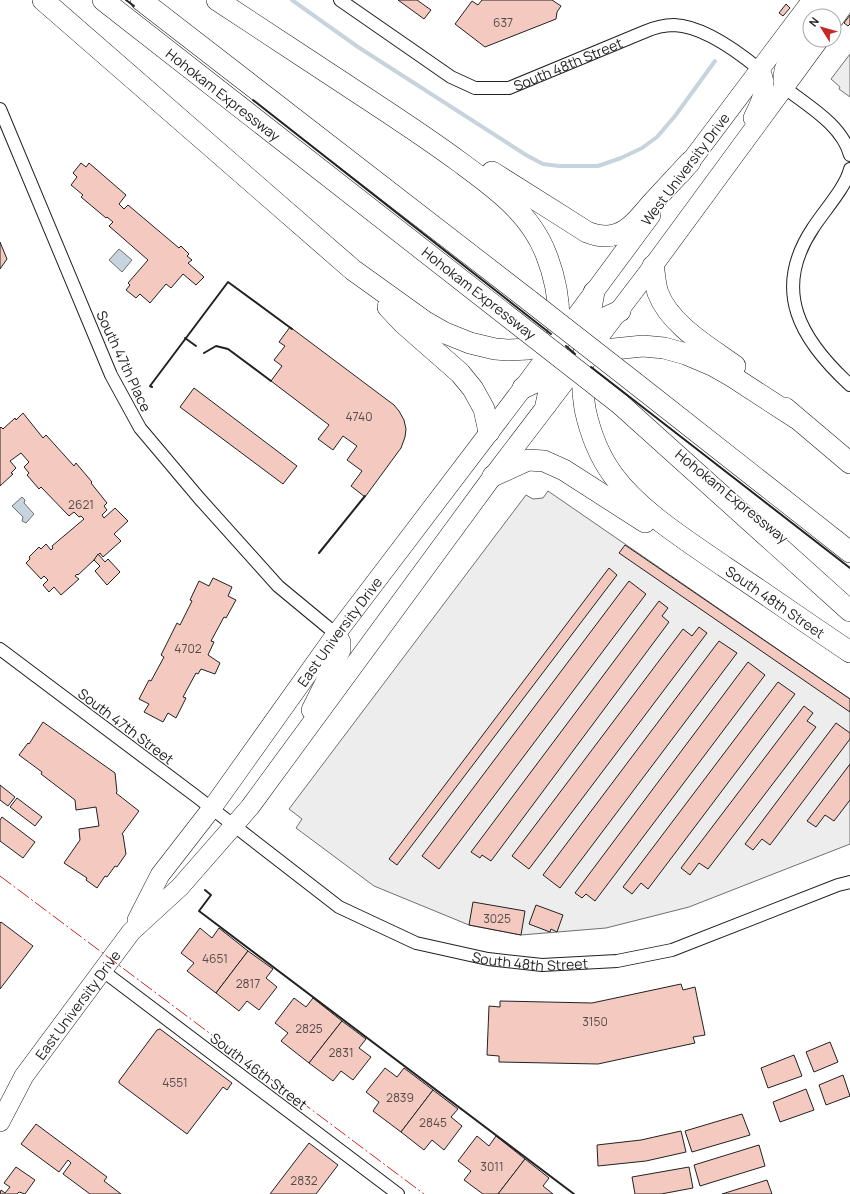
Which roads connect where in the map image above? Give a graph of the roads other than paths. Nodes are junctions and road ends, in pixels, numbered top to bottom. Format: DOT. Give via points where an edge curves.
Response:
graph roads {
  1 [pos="43,0"];
  2 [pos="103,0"];
  3 [pos="141,0"];
  4 [pos="217,0"];
  5 [pos="340,0"];
  6 [pos="812,0"];
  7 [pos="802,39"];
  8 [pos="813,48"];
  9 [pos="760,69"];
  10 [pos="785,88"];
  11 [pos="0,109"];
  12 [pos="434,143"];
  13 [pos="850,155"];
  14 [pos="690,162"];
  15 [pos="731,162"];
  16 [pos="850,169"];
  17 [pos="653,266"];
  18 [pos="354,270"];
  19 [pos="594,292"];
  20 [pos="620,311"];
  21 [pos="588,326"];
  22 [pos="559,339"];
  23 [pos="583,359"];
  24 [pos="553,373"];
  25 [pos="850,385"];
  26 [pos="522,388"];
  27 [pos="620,404"];
  28 [pos="546,405"];
  29 [pos="796,418"];
  30 [pos="489,432"];
  31 [pos="850,463"];
  32 [pos="493,476"];
  33 [pos="700,550"];
  34 [pos="850,552"];
  35 [pos="850,593"];
  36 [pos="850,611"];
  37 [pos="336,634"];
  38 [pos="0,649"];
  39 [pos="850,652"];
  40 [pos="292,751"];
  41 [pos="212,808"];
  42 [pos="235,826"];
  43 [pos="850,882"];
  44 [pos="131,932"];
  45 [pos="103,971"];
  46 [pos="1,1110"];
  47 [pos="398,1194"];
  1 -- 18 [label="highway"];
  2 -- 27 [label="highway, Hohokam Expressway, bridge"];
  3 -- 34 [label="highway, Hohokam Expressway, bridge"];
  4 -- 12 [label="highway"];
  5 -- 9 [label="street, South 48th Street" via="451,77 475,88 509,88 644,32 675,25 712,37"];
  6 -- 9 [label="main road, West University Drive"];
  7 -- 10 [label="main road" via="787,61 783,77"];
  8 -- 10 [label="main road"];
  9 -- 14 [label="main road, West University Drive"];
  9 -- 15 [label="main road" via="765,84 764,96"];
  10 -- 13 [label="street" via="841,135"];
  10 -- 15 [label="main road"];
  11 -- 37 [label="street, South 47th Place" via="111,375 140,428 189,488 278,586"];
  12 -- 14 [label="highway" via="490,171 587,232 599,236 617,234 625,230"];
  12 -- 22 [label="highway" via="503,196 531,226 545,253 555,282 559,310"];
  14 -- 19 [label="main road, West University Drive"];
  15 -- 17 [label="main road"];
  16 -- 25 [label="street" via="844,184 812,229 800,251 793,284 799,321 811,344"];
  17 -- 20 [label="main road"];
  17 -- 29 [label="highway" via="658,293 673,317 686,330 746,374"];
  18 -- 22 [label="highway" via="433,327 470,343 495,349 520,350 536,348"];
  18 -- 30 [label="highway" via="403,323 460,373 482,404"];
  19 -- 21 [label="highway"];
  19 -- 22 [label="main road, West University Drive"];
  20 -- 21 [label="highway"];
  20 -- 23 [label="main road"];
  21 -- 22 [label="highway"];
  21 -- 23 [label="highway"];
  22 -- 24 [label="highway"];
  22 -- 26 [label="main road, East University Drive"];
  23 -- 24 [label="highway"];
  23 -- 28 [label="main road, East University Drive"];
  23 -- 29 [label="highway" via="613,348 643,346 686,354 734,377"];
  23 -- 33 [label="highway" via="582,388 589,425 599,451 613,475 642,506"];
  24 -- 26 [label="highway"];
  24 -- 28 [label="highway"];
  26 -- 30 [label="main road, East University Drive"];
  27 -- 35 [label="highway, Hohokam Expressway"];
  27 -- 36 [label="highway"];
  28 -- 32 [label="main road, East University Drive"];
  29 -- 31 [label="highway"];
  30 -- 37 [label="main road, East University Drive"];
  32 -- 33 [label="highway" via="528,460 550,463 648,523"];
  32 -- 40 [label="main road, East University Drive"];
  33 -- 39 [label="highway, South 48th Street"];
  37 -- 40 [label="main road" via="341,642 341,650"];
  37 -- 41 [label="main road, East University Drive"];
  38 -- 41 [label="street, South 47th Street"];
  40 -- 42 [label="main road, East University Drive"];
  41 -- 42 [label="street, South 47th Street"];
  41 -- 44 [label="main road, East University Drive" via="160,875"];
  42 -- 43 [label="street, South 48th Street" via="340,907 416,943 488,959 542,965 617,961 672,950"];
  42 -- 44 [label="main road, East University Drive" via="180,887"];
  44 -- 45 [label="main road, East University Drive"];
  45 -- 46 [label="main road, East University Drive"];
  45 -- 47 [label="street, South 46th Street"];
}
